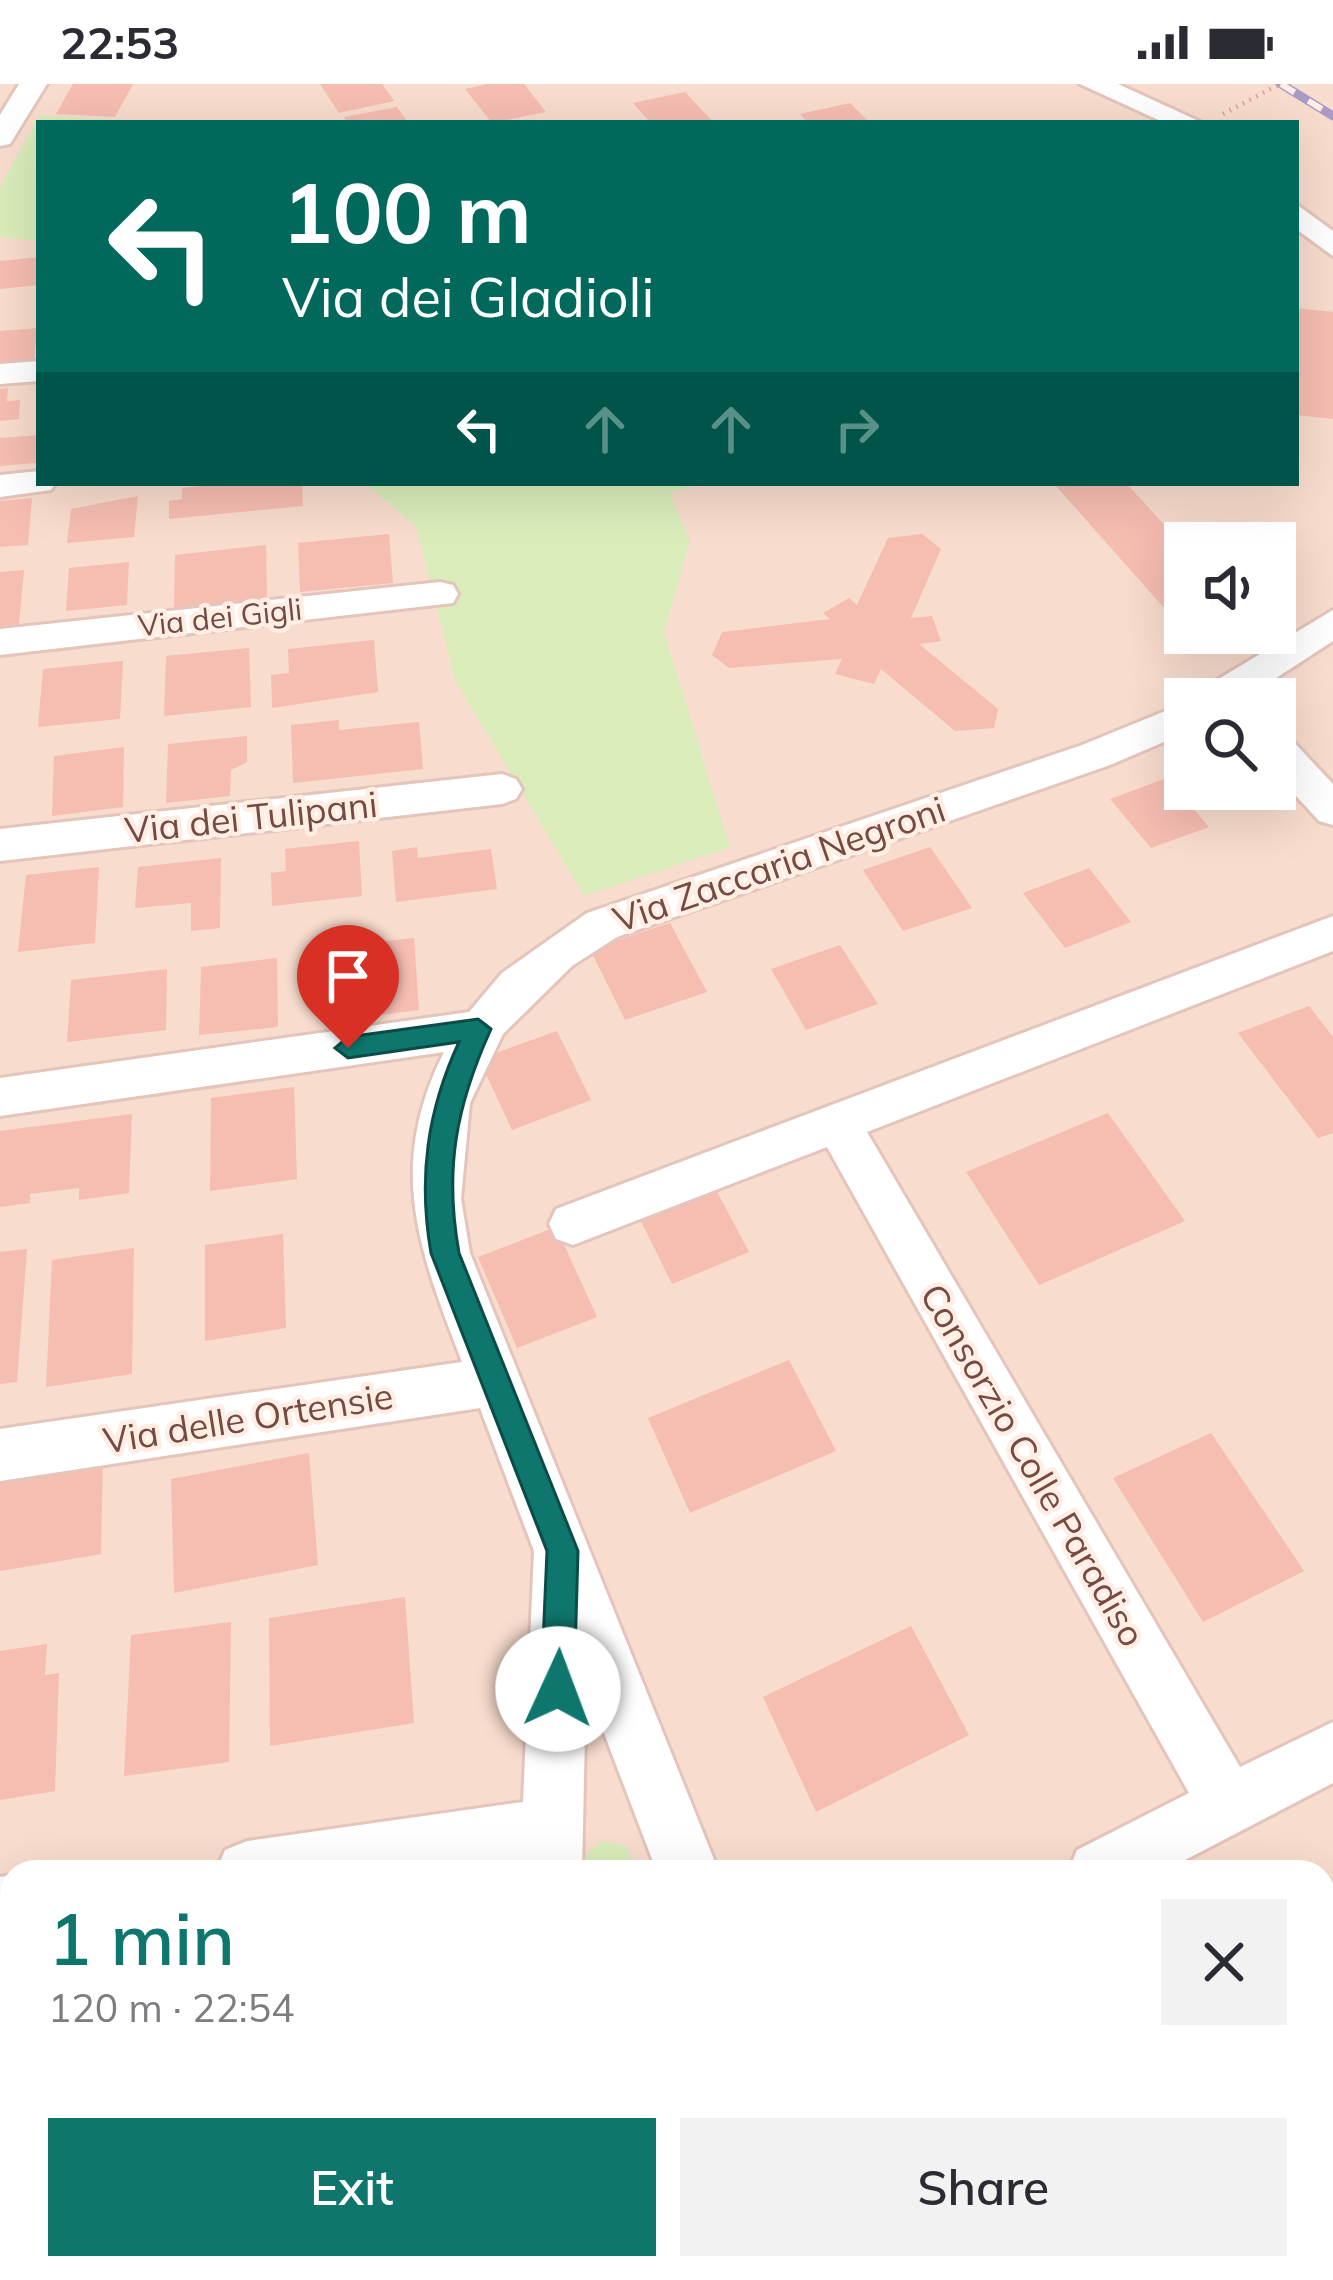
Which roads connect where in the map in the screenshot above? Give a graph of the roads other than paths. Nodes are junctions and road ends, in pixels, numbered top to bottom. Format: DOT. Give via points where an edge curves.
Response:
graph roads {
  1 [pos="33,84"];
  2 [pos="1094,84"];
  3 [pos="1182,120"];
  4 [pos="0,138"];
  5 [pos="1299,216"];
  6 [pos="1333,247"];
  7 [pos="36,371"];
  8 [pos="0,374"];
  9 [pos="36,482"];
  10 [pos="0,486"];
  11 [pos="440,594"];
  12 [pos="1333,622"];
  13 [pos="0,642"];
  14 [pos="1253,678"];
  15 [pos="1164,726"];
  16 [pos="1296,770"];
  17 [pos="502,789"];
  18 [pos="1333,810"];
  19 [pos="0,845"];
  20 [pos="1333,933"];
  21 [pos="478,1029"];
  22 [pos="0,1097"];
  23 [pos="838,1124"];
  24 [pos="573,1224"];
  25 [pos="495,1381"];
  26 [pos="0,1455"];
  27 [pos="562,1551"];
  28 [pos="1333,1751"];
  29 [pos="1229,1805"];
  30 [pos="552,1850"];
  31 [pos="413,1860"];
  32 [pos="683,1860"];
  33 [pos="1122,1860"];
  1 -- 4 [label="street"];
  2 -- 3 [label="street"];
  5 -- 6 [label="street"];
  7 -- 8 [label="street"];
  9 -- 10 [label="street"];
  11 -- 13 [label="street, Via dei Gigli"];
  12 -- 14 [label="street"];
  15 -- 21 [label="street, Via Zaccaria Negroni" via="602,925 535,968"];
  16 -- 18 [label="street"];
  17 -- 19 [label="street, Via dei Tulipani"];
  20 -- 23 [label="street"];
  21 -- 22 [label="street"];
  21 -- 25 [label="street, Via Zaccaria Negroni" via="448,1096 437,1208 445,1253"];
  23 -- 24 [label="street"];
  23 -- 29 [label="street, Consorzio Colle Paradiso"];
  25 -- 26 [label="street, Via delle Ortensie"];
  25 -- 27 [label="street, Via Zaccaria Negroni"];
  27 -- 30 [label="street, Via Zaccaria Negroni"];
  27 -- 32 [label="street"];
  28 -- 29 [label="street"];
  29 -- 33 [label="street"];
  30 -- 31 [label="street"];
}
